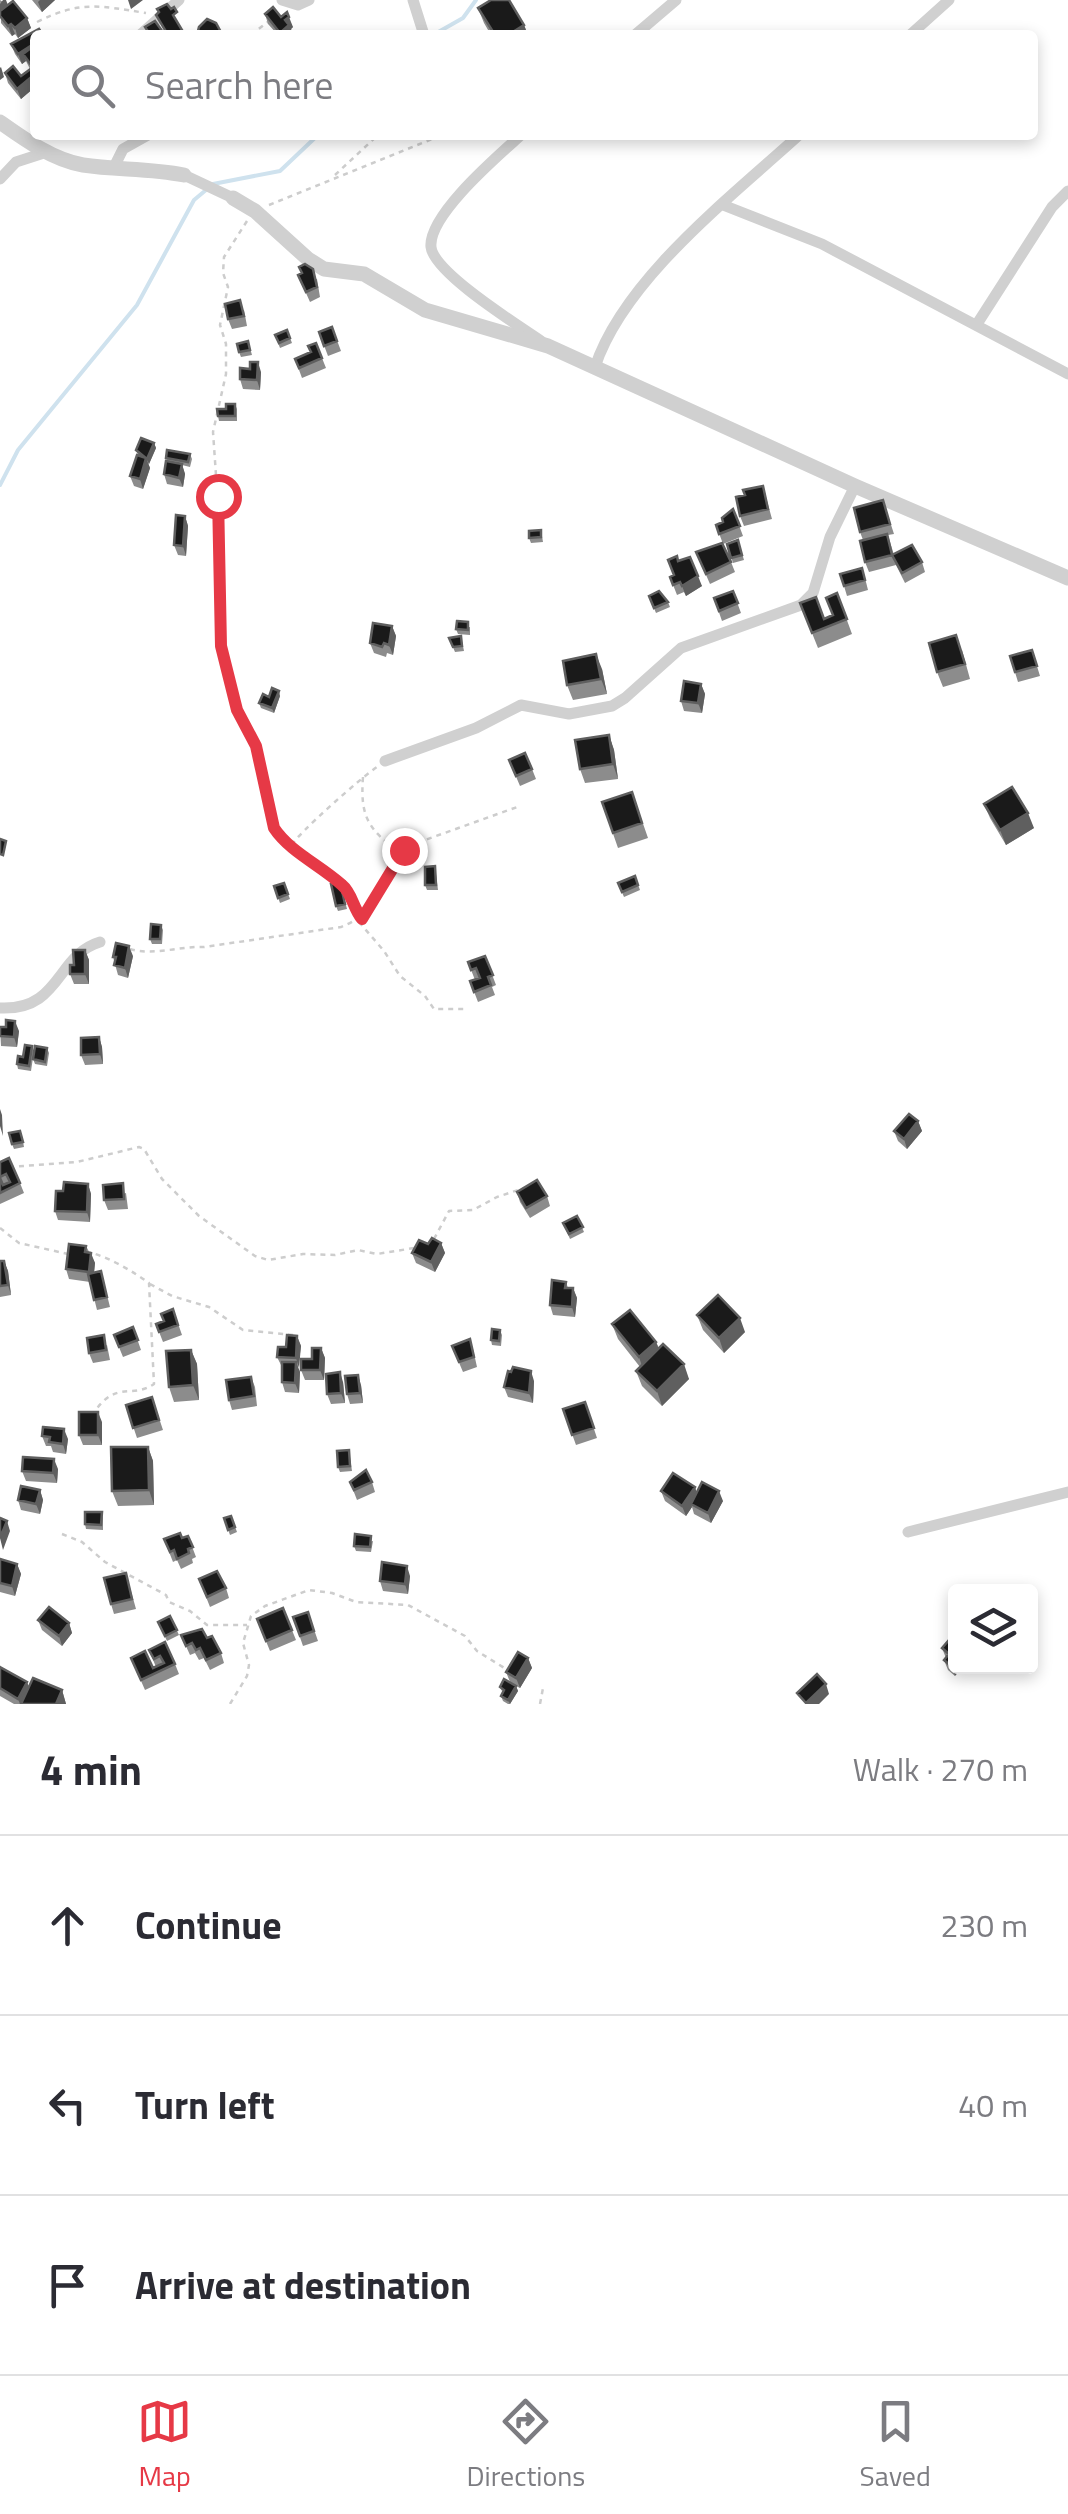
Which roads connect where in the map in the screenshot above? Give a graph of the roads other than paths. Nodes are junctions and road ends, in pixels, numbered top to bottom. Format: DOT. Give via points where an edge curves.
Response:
graph roads {
  1 [pos="179,0"];
  2 [pos="282,0"];
  3 [pos="309,0"];
  4 [pos="413,0"];
  5 [pos="676,0"];
  6 [pos="949,0"];
  7 [pos="146,30"];
  8 [pos="422,30"];
  9 [pos="641,30"];
  10 [pos="916,30"];
  11 [pos="0,122"];
  12 [pos="139,140"];
  13 [pos="516,140"];
  14 [pos="794,140"];
  15 [pos="46,152"];
  16 [pos="114,167"];
  17 [pos="184,175"];
  18 [pos="0,179"];
  19 [pos="1068,191"];
  20 [pos="232,198"];
  21 [pos="722,205"];
  22 [pos="976,324"];
  23 [pos="548,346"];
  24 [pos="596,367"];
  25 [pos="1068,374"];
  26 [pos="854,486"];
  27 [pos="1068,578"];
  28 [pos="385,761"];
  29 [pos="100,942"];
  30 [pos="0,1008"];
  31 [pos="1068,1492"];
  32 [pos="908,1532"];
  1 -- 7 [label="street"];
  2 -- 3 [label="street"];
  4 -- 8 [label="street"];
  5 -- 9 [label="street"];
  6 -- 10 [label="street"];
  11 -- 15 [label="street"];
  12 -- 16 [label="street" via="124,149"];
  13 -- 23 [label="street" via="445,214 431,248 464,286"];
  14 -- 21 [label="street"];
  15 -- 16 [label="street" via="79,165"];
  15 -- 18 [label="street" via="16,162"];
  16 -- 17 [label="street"];
  17 -- 20 [label="street"];
  19 -- 22 [label="street"];
  20 -- 23 [label="street" via="324,269 364,274 425,310"];
  21 -- 22 [label="street" via="822,244"];
  21 -- 24 [label="street" via="651,276 610,331"];
  22 -- 25 [label="street"];
  23 -- 24 [label="street"];
  24 -- 26 [label="street"];
  26 -- 27 [label="street"];
  26 -- 28 [label="street" via="813,592 801,605 681,648 612,706 569,714 521,705"];
  29 -- 30 [label="street" via="82,950 59,981 26,1007"];
  31 -- 32 [label="street"];
}
